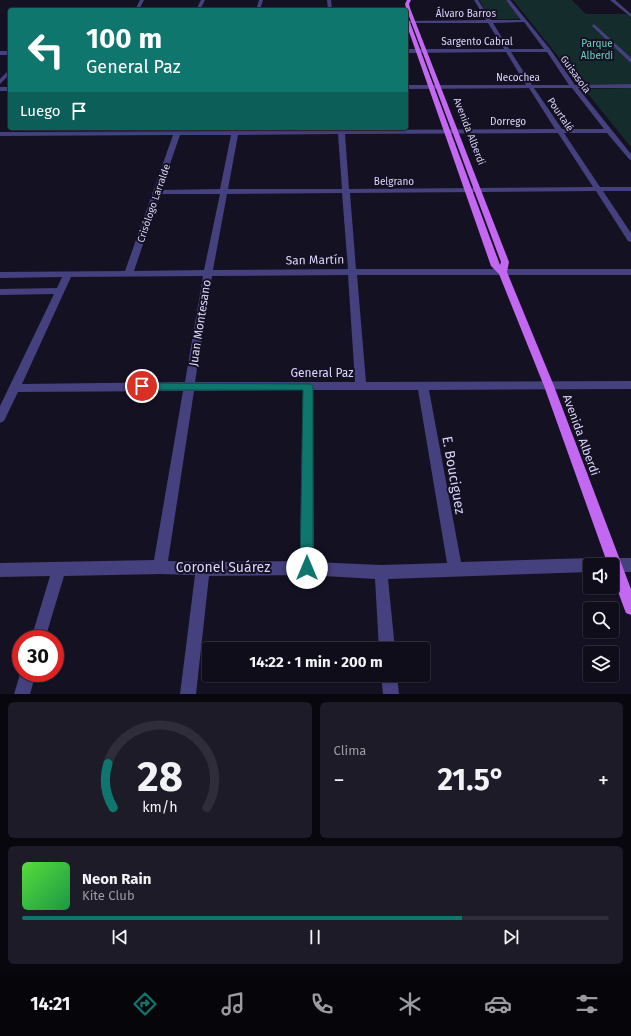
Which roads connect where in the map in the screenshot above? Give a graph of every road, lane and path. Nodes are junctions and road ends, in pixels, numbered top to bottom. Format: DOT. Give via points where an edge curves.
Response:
graph roads {
  1 [pos="476,0"];
  2 [pos="508,0"];
  3 [pos="612,0"];
  4 [pos="401,2"];
  5 [pos="402,8"];
  6 [pos="631,16"];
  7 [pos="408,21"];
  8 [pos="489,21"];
  9 [pos="525,21"];
  10 [pos="594,25"];
  11 [pos="508,50"];
  12 [pos="548,50"];
  13 [pos="408,51"];
  14 [pos="418,51"];
  15 [pos="425,51"];
  16 [pos="631,61"];
  17 [pos="8,73"];
  18 [pos="0,82"];
  19 [pos="530,86"];
  20 [pos="573,86"];
  21 [pos="631,86"];
  22 [pos="408,87"];
  23 [pos="430,87"];
  24 [pos="439,87"];
  25 [pos="236,130"];
  26 [pos="341,130"];
  27 [pos="59,131"];
  28 [pos="150,131"];
  29 [pos="446,131"];
  30 [pos="456,131"];
  31 [pos="560,131"];
  32 [pos="609,131"];
  33 [pos="177,133"];
  34 [pos="0,134"];
  35 [pos="631,158"];
  36 [pos="631,189"];
  37 [pos="467,190"];
  38 [pos="479,190"];
  39 [pos="598,190"];
  40 [pos="346,191"];
  41 [pos="158,192"];
  42 [pos="223,192"];
  43 [pos="631,239"];
  44 [pos="352,272"];
  45 [pos="503,272"];
  46 [pos="631,272"];
  47 [pos="208,273"];
  48 [pos="68,274"];
  49 [pos="129,274"];
  50 [pos="0,275"];
  51 [pos="60,291"];
  52 [pos="0,292"];
  53 [pos="631,385"];
  54 [pos="189,386"];
  55 [pos="308,386"];
  56 [pos="361,386"];
  57 [pos="549,386"];
  58 [pos="423,387"];
  59 [pos="14,388"];
  60 [pos="0,418"];
  61 [pos="609,558"];
  62 [pos="583,565"];
  63 [pos="619,565"];
  64 [pos="631,565"];
  65 [pos="160,567"];
  66 [pos="307,568"];
  67 [pos="59,569"];
  68 [pos="203,569"];
  69 [pos="455,569"];
  70 [pos="0,570"];
  71 [pos="381,572"];
  72 [pos="619,582"];
  73 [pos="631,608"];
  74 [pos="41,630"];
  75 [pos="386,642"];
  76 [pos="25,682"];
  77 [pos="390,682"];
  78 [pos="22,694"];
  79 [pos="188,694"];
  80 [pos="391,694"];
  1 -- 8 [label="street, Pourtalé"];
  2 -- 9 [label="street, Guisasola"];
  3 -- 6 [label="street"];
  4 -- 5 [label="main road"];
  7 -- 8 [label="street, Álvaro Barros"];
  7 -- 14 [label="main road, Avenida Alberdi"];
  7 -- 15 [label="main road, Avenida Alberdi"];
  8 -- 9 [label="street, Álvaro Barros"];
  8 -- 11 [label="street, Pourtalé"];
  9 -- 12 [label="street, Guisasola"];
  10 -- 16 [label="street"];
  11 -- 12 [label="street, Sargento Cabral"];
  11 -- 15 [label="street, Sargento Cabral"];
  11 -- 19 [label="street, Pourtalé"];
  12 -- 20 [label="street, Guisasola"];
  13 -- 14 [label="street, Sargento Cabral"];
  14 -- 15 [label="street, Sargento Cabral"];
  14 -- 23 [label="main road, Avenida Alberdi"];
  15 -- 24 [label="main road, Avenida Alberdi"];
  17 -- 18 [label="street"];
  19 -- 20 [label="street, Necochea"];
  19 -- 24 [label="street, Necochea"];
  19 -- 31 [label="street, Pourtalé"];
  20 -- 21 [label="street, Necochea"];
  20 -- 32 [label="street, Guisasola"];
  22 -- 23 [label="street, Necochea"];
  23 -- 24 [label="street, Necochea"];
  23 -- 29 [label="main road, Avenida Alberdi"];
  24 -- 30 [label="main road, Avenida Alberdi"];
  25 -- 26 [label="street, Dorrego"];
  25 -- 33 [label="street, Dorrego"];
  25 -- 42 [label="street, Juan Montesano"];
  26 -- 29 [label="street, Dorrego"];
  26 -- 40 [label="street"];
  27 -- 28 [label="street, Dorrego"];
  27 -- 34 [label="street, Dorrego"];
  28 -- 33 [label="street, Dorrego"];
  29 -- 30 [label="street, Dorrego"];
  29 -- 37 [label="main road, Avenida Alberdi"];
  30 -- 31 [label="street, Dorrego"];
  30 -- 38 [label="main road, Avenida Alberdi"];
  31 -- 32 [label="street, Dorrego"];
  31 -- 39 [label="street, Pourtalé"];
  32 -- 35 [label="street, Guisasola"];
  33 -- 41 [label="street, Crisólogo Larralde"];
  36 -- 39 [label="street, Belgrano"];
  37 -- 38 [label="street, Belgrano"];
  37 -- 40 [label="street, Belgrano"];
  37 -- 45 [label="main road, Avenida Alberdi" via="495,266"];
  38 -- 39 [label="street, Belgrano"];
  38 -- 45 [label="main road, Avenida Alberdi" via="505,262"];
  39 -- 43 [label="street, Pourtalé"];
  40 -- 42 [label="street, Belgrano"];
  40 -- 44 [label="street"];
  41 -- 42 [label="street, Belgrano"];
  41 -- 49 [label="street, Crisólogo Larralde"];
  42 -- 47 [label="street, Juan Montesano"];
  44 -- 45 [label="street, San Martín"];
  44 -- 47 [label="street, San Martín"];
  44 -- 56 [label="street"];
  45 -- 46 [label="street, San Martín"];
  45 -- 57 [label="main road, Avenida Alberdi"];
  47 -- 49 [label="street, San Martín"];
  47 -- 54 [label="street, Juan Montesano"];
  48 -- 49 [label="street, San Martín"];
  48 -- 50 [label="street, San Martín"];
  48 -- 51 [label="street"];
  51 -- 52 [label="street"];
  51 -- 59 [label="street"];
  53 -- 57 [label="street, General Paz"];
  54 -- 55 [label="street, General Paz"];
  54 -- 59 [label="street, General Paz"];
  54 -- 65 [label="street, Juan Montesano"];
  55 -- 56 [label="street, General Paz"];
  55 -- 66 [label="street"];
  56 -- 58 [label="street, General Paz"];
  57 -- 58 [label="street, General Paz"];
  57 -- 61 [label="main road, Avenida Alberdi"];
  58 -- 69 [label="street, E. Bouciguez"];
  59 -- 60 [label="street"];
  62 -- 69 [label="street, Coronel Suárez"];
  63 -- 64 [label="street"];
  65 -- 67 [label="street, Coronel Suárez"];
  65 -- 68 [label="street, Coronel Suárez"];
  66 -- 68 [label="street, Coronel Suárez"];
  66 -- 71 [label="street, Coronel Suárez"];
  67 -- 70 [label="street, Coronel Suárez"];
  67 -- 74 [label="street"];
  68 -- 79 [label="street"];
  69 -- 71 [label="street, Coronel Suárez"];
  71 -- 75 [label="street"];
  72 -- 73 [label="main road, Avenida Alberdi"];
  76 -- 78 [label="street"];
  77 -- 80 [label="street"];
}
